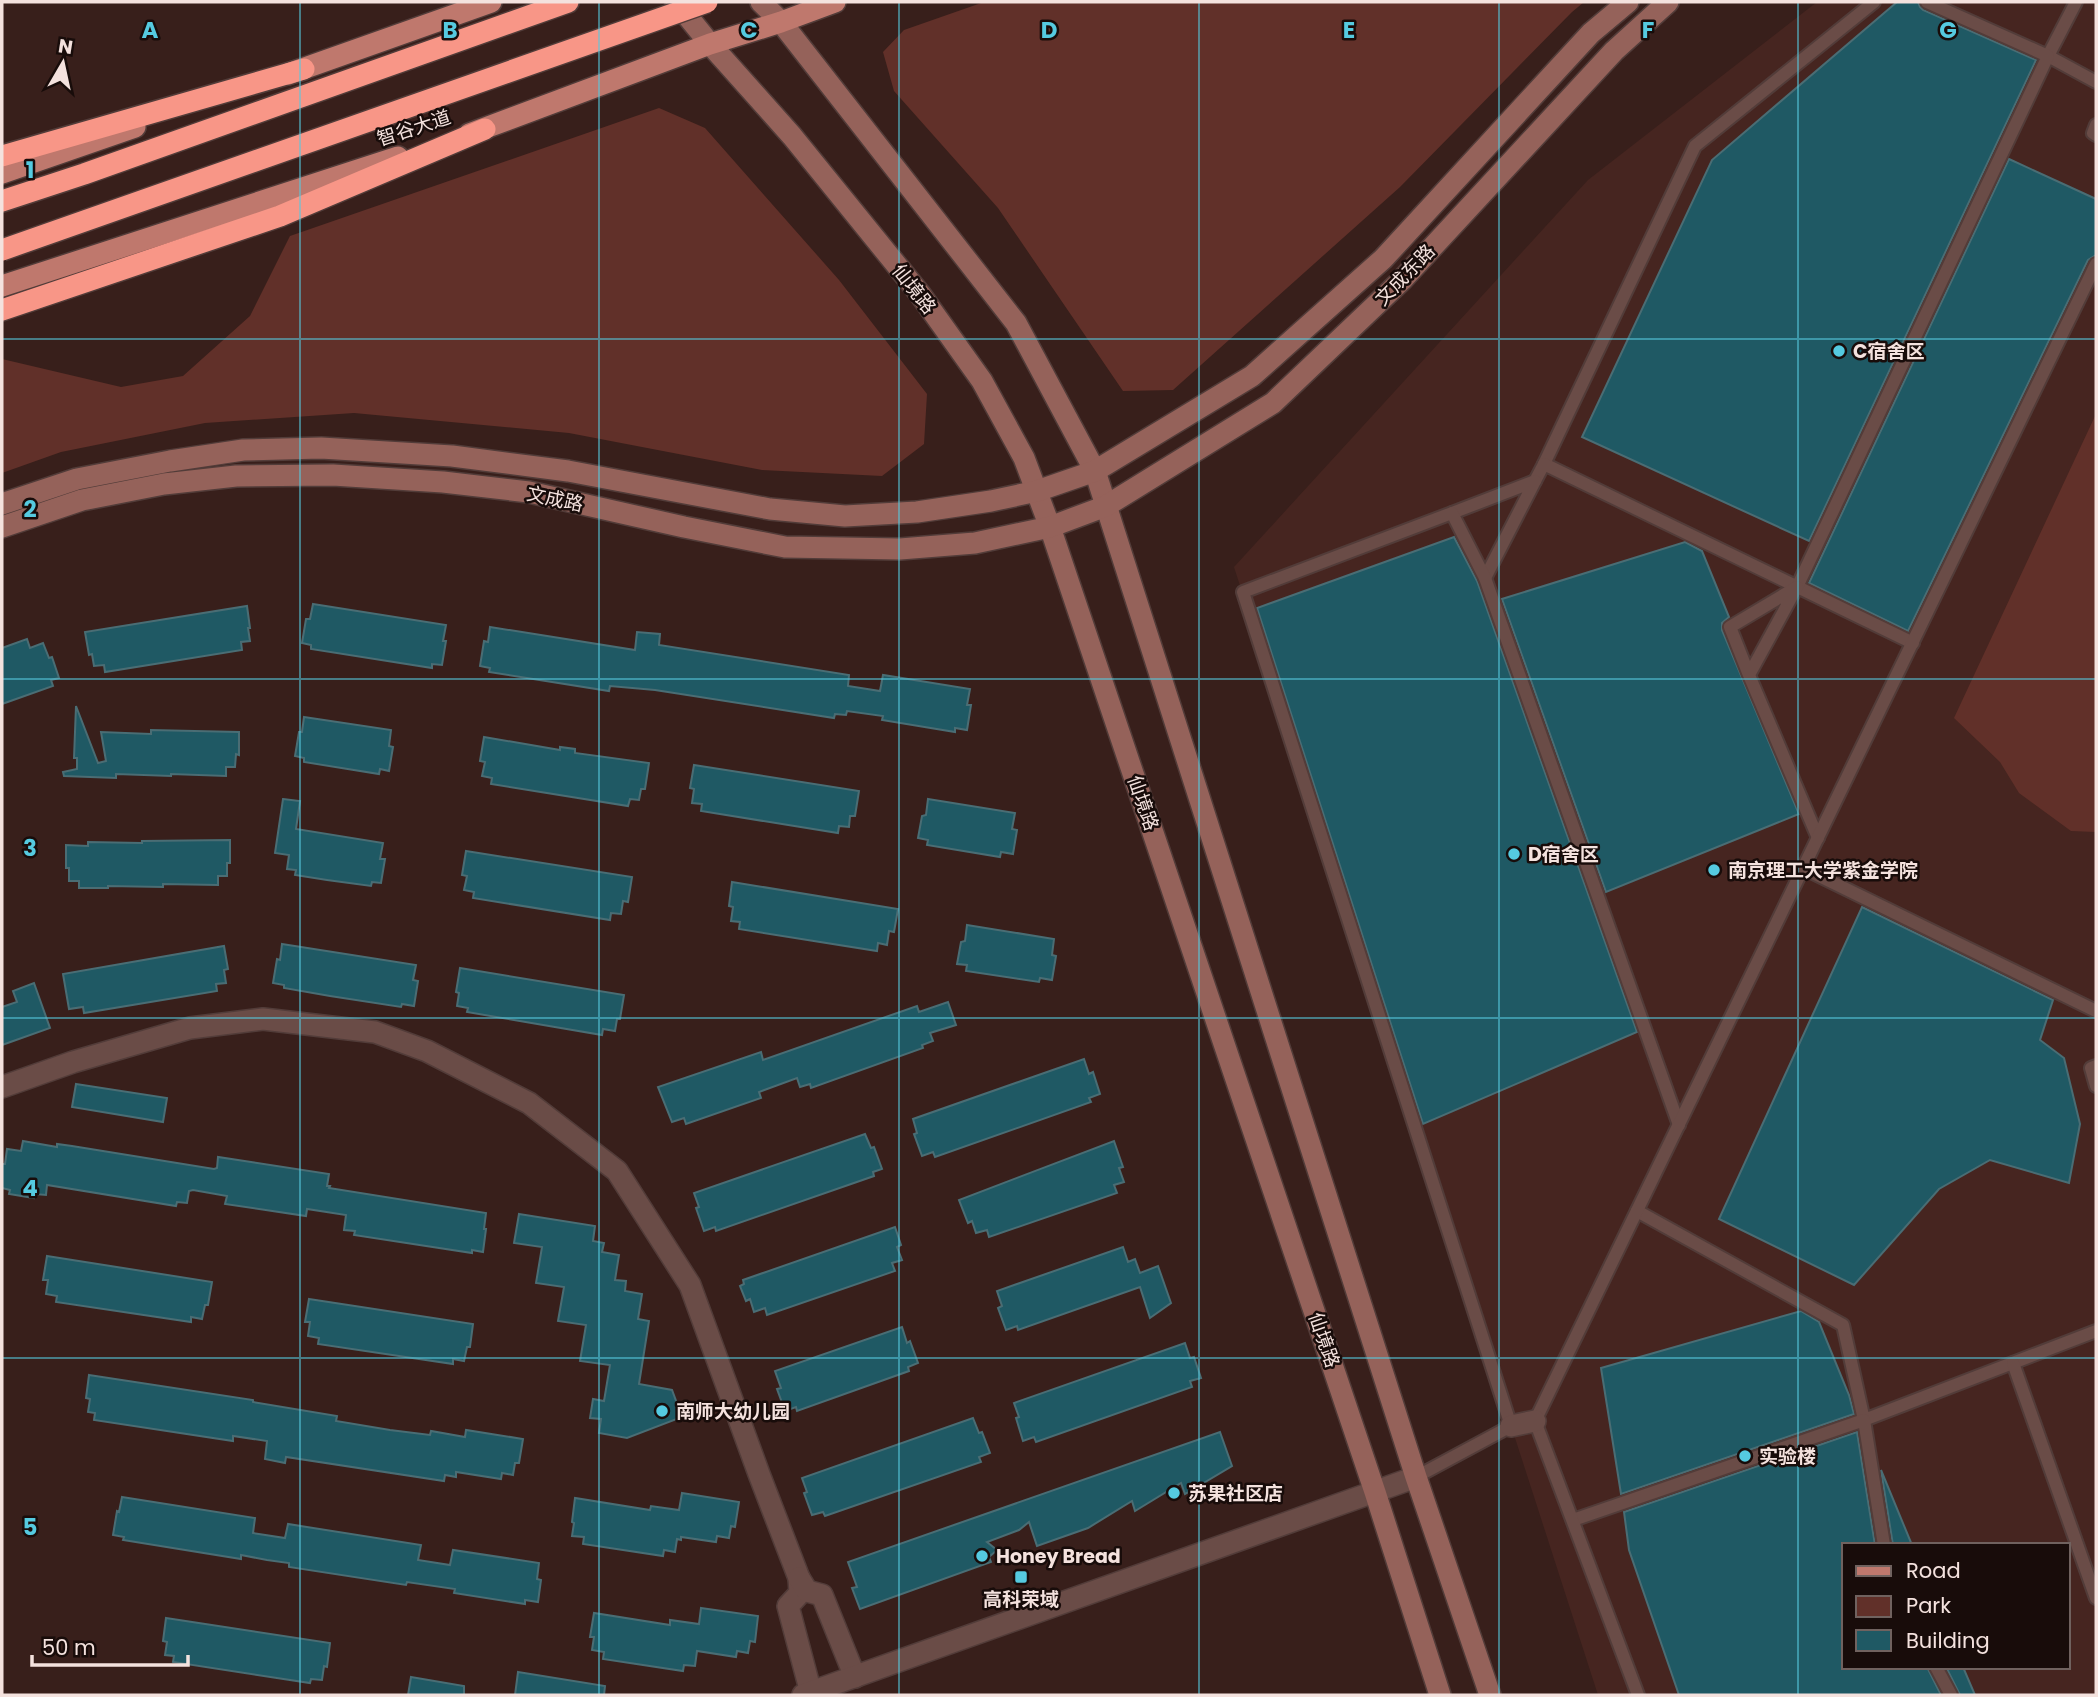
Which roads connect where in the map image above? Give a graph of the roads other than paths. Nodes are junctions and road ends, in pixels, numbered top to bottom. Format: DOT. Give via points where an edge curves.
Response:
graph roads {
  1 [pos="491,2"];
  2 [pos="568,2"];
  3 [pos="676,2"];
  4 [pos="707,2"];
  5 [pos="761,2"];
  6 [pos="835,2"];
  7 [pos="1628,2"];
  8 [pos="1668,2"];
  9 [pos="1874,2"];
  10 [pos="1927,2"];
  11 [pos="2076,2"];
  12 [pos="781,22"];
  13 [pos="710,44"];
  14 [pos="2048,56"];
  15 [pos="304,69"];
  16 [pos="2096,82"];
  17 [pos="2096,125"];
  18 [pos="485,129"];
  19 [pos="2096,135"];
  20 [pos="2,156"];
  21 [pos="2,173"];
  22 [pos="2,201"];
  23 [pos="2,250"];
  24 [pos="2096,264"];
  25 [pos="2,286"];
  26 [pos="2,310"];
  27 [pos="1544,464"];
  28 [pos="1095,471"];
  29 [pos="1535,481"];
  30 [pos="1037,491"];
  31 [pos="2,504"];
  32 [pos="1105,506"];
  33 [pos="1452,513"];
  34 [pos="2,527"];
  35 [pos="1050,527"];
  36 [pos="1485,578"];
  37 [pos="1797,587"];
  38 [pos="1913,643"];
  39 [pos="1749,675"];
  40 [pos="1818,838"];
  41 [pos="1803,868"];
  42 [pos="2096,1011"];
  43 [pos="2096,1066"];
  44 [pos="2096,1086"];
  45 [pos="2,1087"];
  46 [pos="1679,1125"];
  47 [pos="1637,1212"];
  48 [pos="2096,1331"];
  49 [pos="2013,1363"];
  50 [pos="1864,1420"];
  51 [pos="1535,1421"];
  52 [pos="1511,1426"];
  53 [pos="1416,1478"];
  54 [pos="1375,1492"];
  55 [pos="1573,1520"];
  56 [pos="1884,1543"];
  57 [pos="799,1578"];
  58 [pos="2096,1598"];
  59 [pos="1937,1669"];
  60 [pos="856,1677"];
  61 [pos="807,1694"];
  62 [pos="1440,1695"];
  63 [pos="1490,1695"];
  64 [pos="1638,1695"];
  65 [pos="1951,1695"];
  1 -- 15 [label="main road"];
  2 -- 22 [label="highway"];
  3 -- 13 [label="main road, 仙境路"];
  4 -- 23 [label="highway, 智谷大道, bridge"];
  5 -- 12 [label="main road"];
  6 -- 12 [label="main road, 智谷大道"];
  7 -- 28 [label="main road, 文成东路" via="1591,33 1383,259 1252,376"];
  8 -- 32 [label="main road, 文成东路" via="1614,51 1402,281 1273,403"];
  9 -- 27 [label="lane" via="1695,146"];
  10 -- 14 [label="lane"];
  11 -- 14 [label="lane"];
  12 -- 13 [label="main road, 智谷大道"];
  12 -- 28 [label="main road" via="1016,323"];
  13 -- 18 [label="main road, 智谷大道"];
  13 -- 30 [label="main road, 仙境路" via="792,136 920,294 982,381 1024,457"];
  14 -- 16 [label="lane"];
  14 -- 37 [label="lane"];
  15 -- 20 [label="highway"];
  15 -- 21 [label="main road"];
  17 -- 19 [label="lane"];
  18 -- 25 [label="main road, 智谷大道"];
  18 -- 26 [label="highway" via="280,216"];
  24 -- 38 [label="lane"];
  27 -- 29 [label="lane"];
  27 -- 37 [label="lane"];
  28 -- 30 [label="main road, 文成路"];
  28 -- 32 [label="main road"];
  29 -- 33 [label="lane"];
  29 -- 36 [label="lane"];
  30 -- 31 [label="main road, 文成路" via="917,512 845,516 770,509 568,471 382,450 321,448 243,450 170,461 77,480"];
  30 -- 35 [label="main road, 仙境路"];
  32 -- 35 [label="main road, 文成路"];
  32 -- 53 [label="main road"];
  33 -- 36 [label="lane"];
  33 -- 52 [label="lane" via="1243,592"];
  34 -- 35 [label="main road, 文成路" via="82,500 164,484 236,476 333,475 528,492 785,547 912,548 975,543"];
  35 -- 54 [label="main road, 仙境路"];
  36 -- 46 [label="lane"];
  37 -- 38 [label="lane"];
  37 -- 39 [label="lane"];
  37 -- 39 [label="lane" via="1730,627"];
  38 -- 40 [label="lane"];
  39 -- 40 [label="lane"];
  40 -- 41 [label="lane"];
  41 -- 42 [label="lane"];
  41 -- 46 [label="lane"];
  43 -- 44 [label="lane" via="2091,1068"];
  45 -- 57 [label="street" via="190,1028 263,1019 374,1032 427,1051 528,1103 617,1171 690,1285"];
  46 -- 47 [label="lane"];
  47 -- 50 [label="lane" via="1843,1325"];
  47 -- 51 [label="lane"];
  48 -- 49 [label="lane"];
  49 -- 50 [label="lane"];
  49 -- 58 [label="lane"];
  50 -- 55 [label="lane"];
  50 -- 56 [label="lane"];
  51 -- 52 [label="street"];
  51 -- 55 [label="lane"];
  52 -- 53 [label="lane"];
  53 -- 54 [label="street"];
  53 -- 63 [label="main road"];
  54 -- 60 [label="street"];
  54 -- 62 [label="main road, 仙境路"];
  55 -- 64 [label="lane"];
  57 -- 60 [label="street" via="807,1591 822,1595"];
  57 -- 61 [label="street" via="800,1592 788,1606"];
  59 -- 65 [label="lane"];
  60 -- 61 [label="street"];
}
